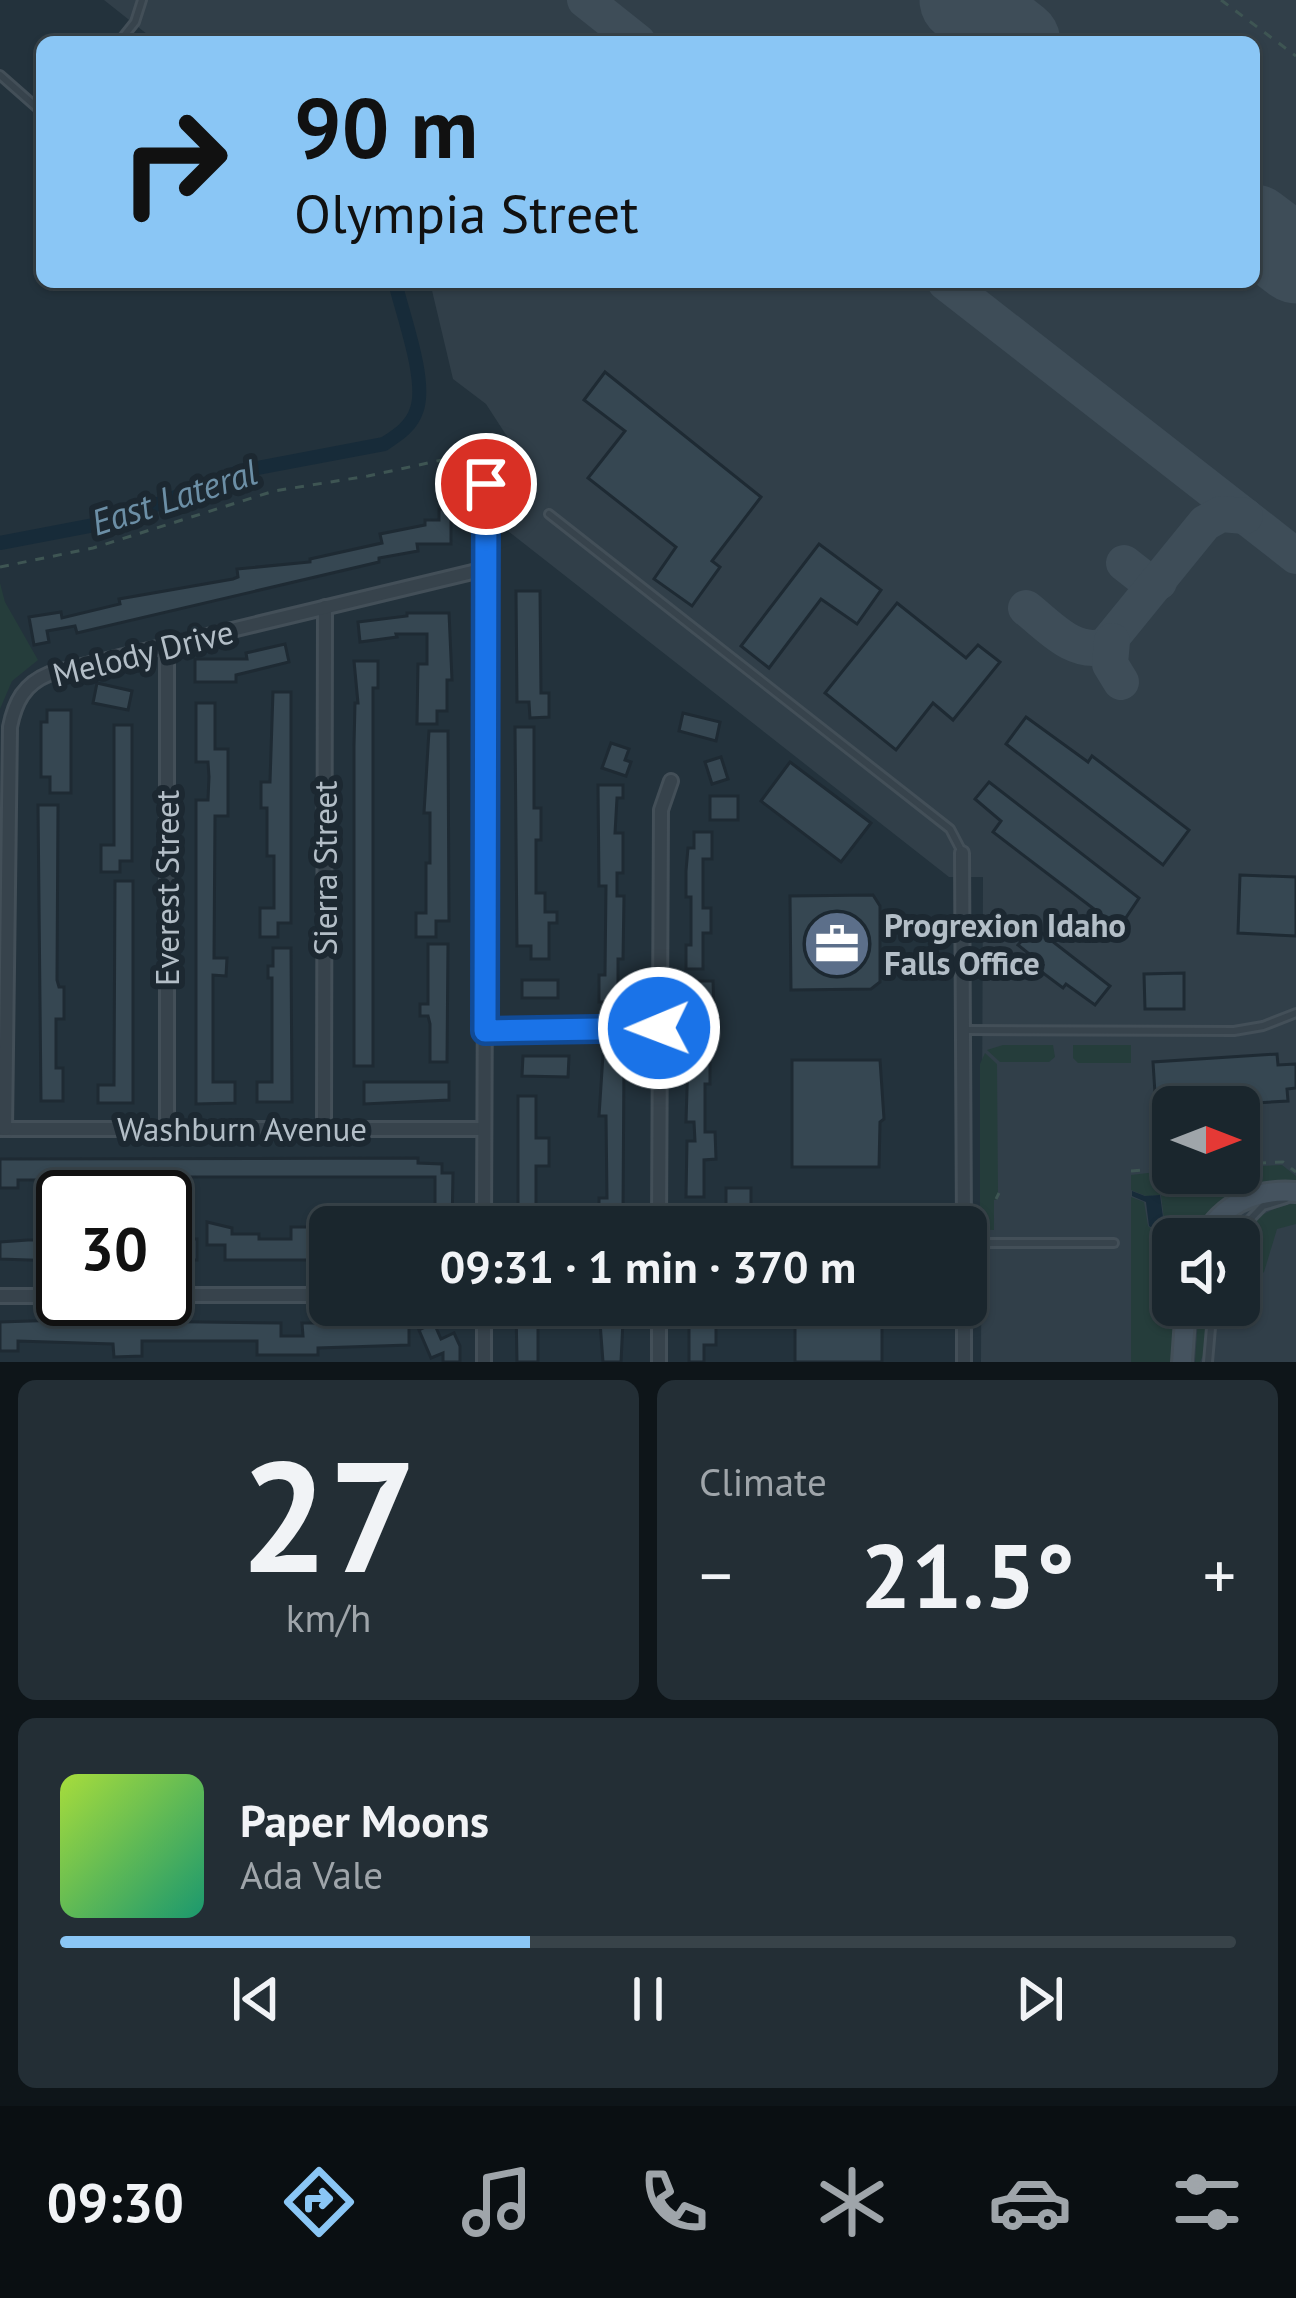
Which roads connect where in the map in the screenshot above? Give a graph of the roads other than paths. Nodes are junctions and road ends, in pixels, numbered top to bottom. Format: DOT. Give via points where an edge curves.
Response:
graph roads {
  1 [pos="142,0"];
  2 [pos="124,36"];
  3 [pos="0,74"];
  4 [pos="36,107"];
  5 [pos="487,458"];
  6 [pos="549,514"];
  7 [pos="485,568"];
  8 [pos="326,607"];
  9 [pos="166,647"];
  10 [pos="671,781"];
  11 [pos="962,854"];
  12 [pos="1296,1012"];
  13 [pos="659,1028"];
  14 [pos="963,1030"];
  15 [pos="485,1031"];
  16 [pos="167,1128"];
  17 [pos="324,1128"];
  18 [pos="2,1129"];
  19 [pos="484,1129"];
  20 [pos="1296,1195"];
  21 [pos="484,1206"];
  22 [pos="659,1206"];
  23 [pos="964,1206"];
  24 [pos="1217,1218"];
  25 [pos="1251,1218"];
  26 [pos="1114,1243"];
  27 [pos="987,1244"];
  28 [pos="192,1295"];
  29 [pos="309,1295"];
  30 [pos="0,1296"];
  31 [pos="36,1296"];
  32 [pos="484,1326"];
  33 [pos="659,1326"];
  34 [pos="964,1326"];
  35 [pos="1185,1326"];
  36 [pos="1211,1326"];
  37 [pos="484,1362"];
  38 [pos="659,1362"];
  39 [pos="964,1362"];
  40 [pos="1182,1362"];
  41 [pos="1208,1362"];
  1 -- 2 [label="lane"];
  3 -- 4 [label="lane"];
  5 -- 7 [label="street"];
  6 -- 11 [label="lane" via="950,829"];
  7 -- 8 [label="street, Melody Drive"];
  7 -- 15 [label="street"];
  8 -- 9 [label="street, Melody Drive"];
  8 -- 17 [label="street, Sierra Street"];
  9 -- 16 [label="street, Everest Street"];
  9 -- 18 [label="street, Melody Drive" via="38,678 14,710"];
  10 -- 13 [label="street" via="662,810"];
  11 -- 14 [label="street"];
  12 -- 14 [label="lane" via="1234,1031"];
  13 -- 15 [label="street"];
  13 -- 22 [label="street"];
  14 -- 23 [label="street"];
  15 -- 19 [label="street"];
  16 -- 17 [label="street, Washburn Avenue"];
  16 -- 18 [label="street, Washburn Avenue"];
  17 -- 19 [label="street, Washburn Avenue"];
  19 -- 21 [label="street"];
  20 -- 24 [label="main road" via="1266,1192"];
  20 -- 25 [label="lane"];
  26 -- 27 [label="lane"];
  28 -- 29 [label="street"];
  30 -- 31 [label="street"];
  32 -- 37 [label="street"];
  33 -- 38 [label="street"];
  34 -- 39 [label="street"];
  35 -- 40 [label="main road"];
  36 -- 41 [label="lane"];
}
